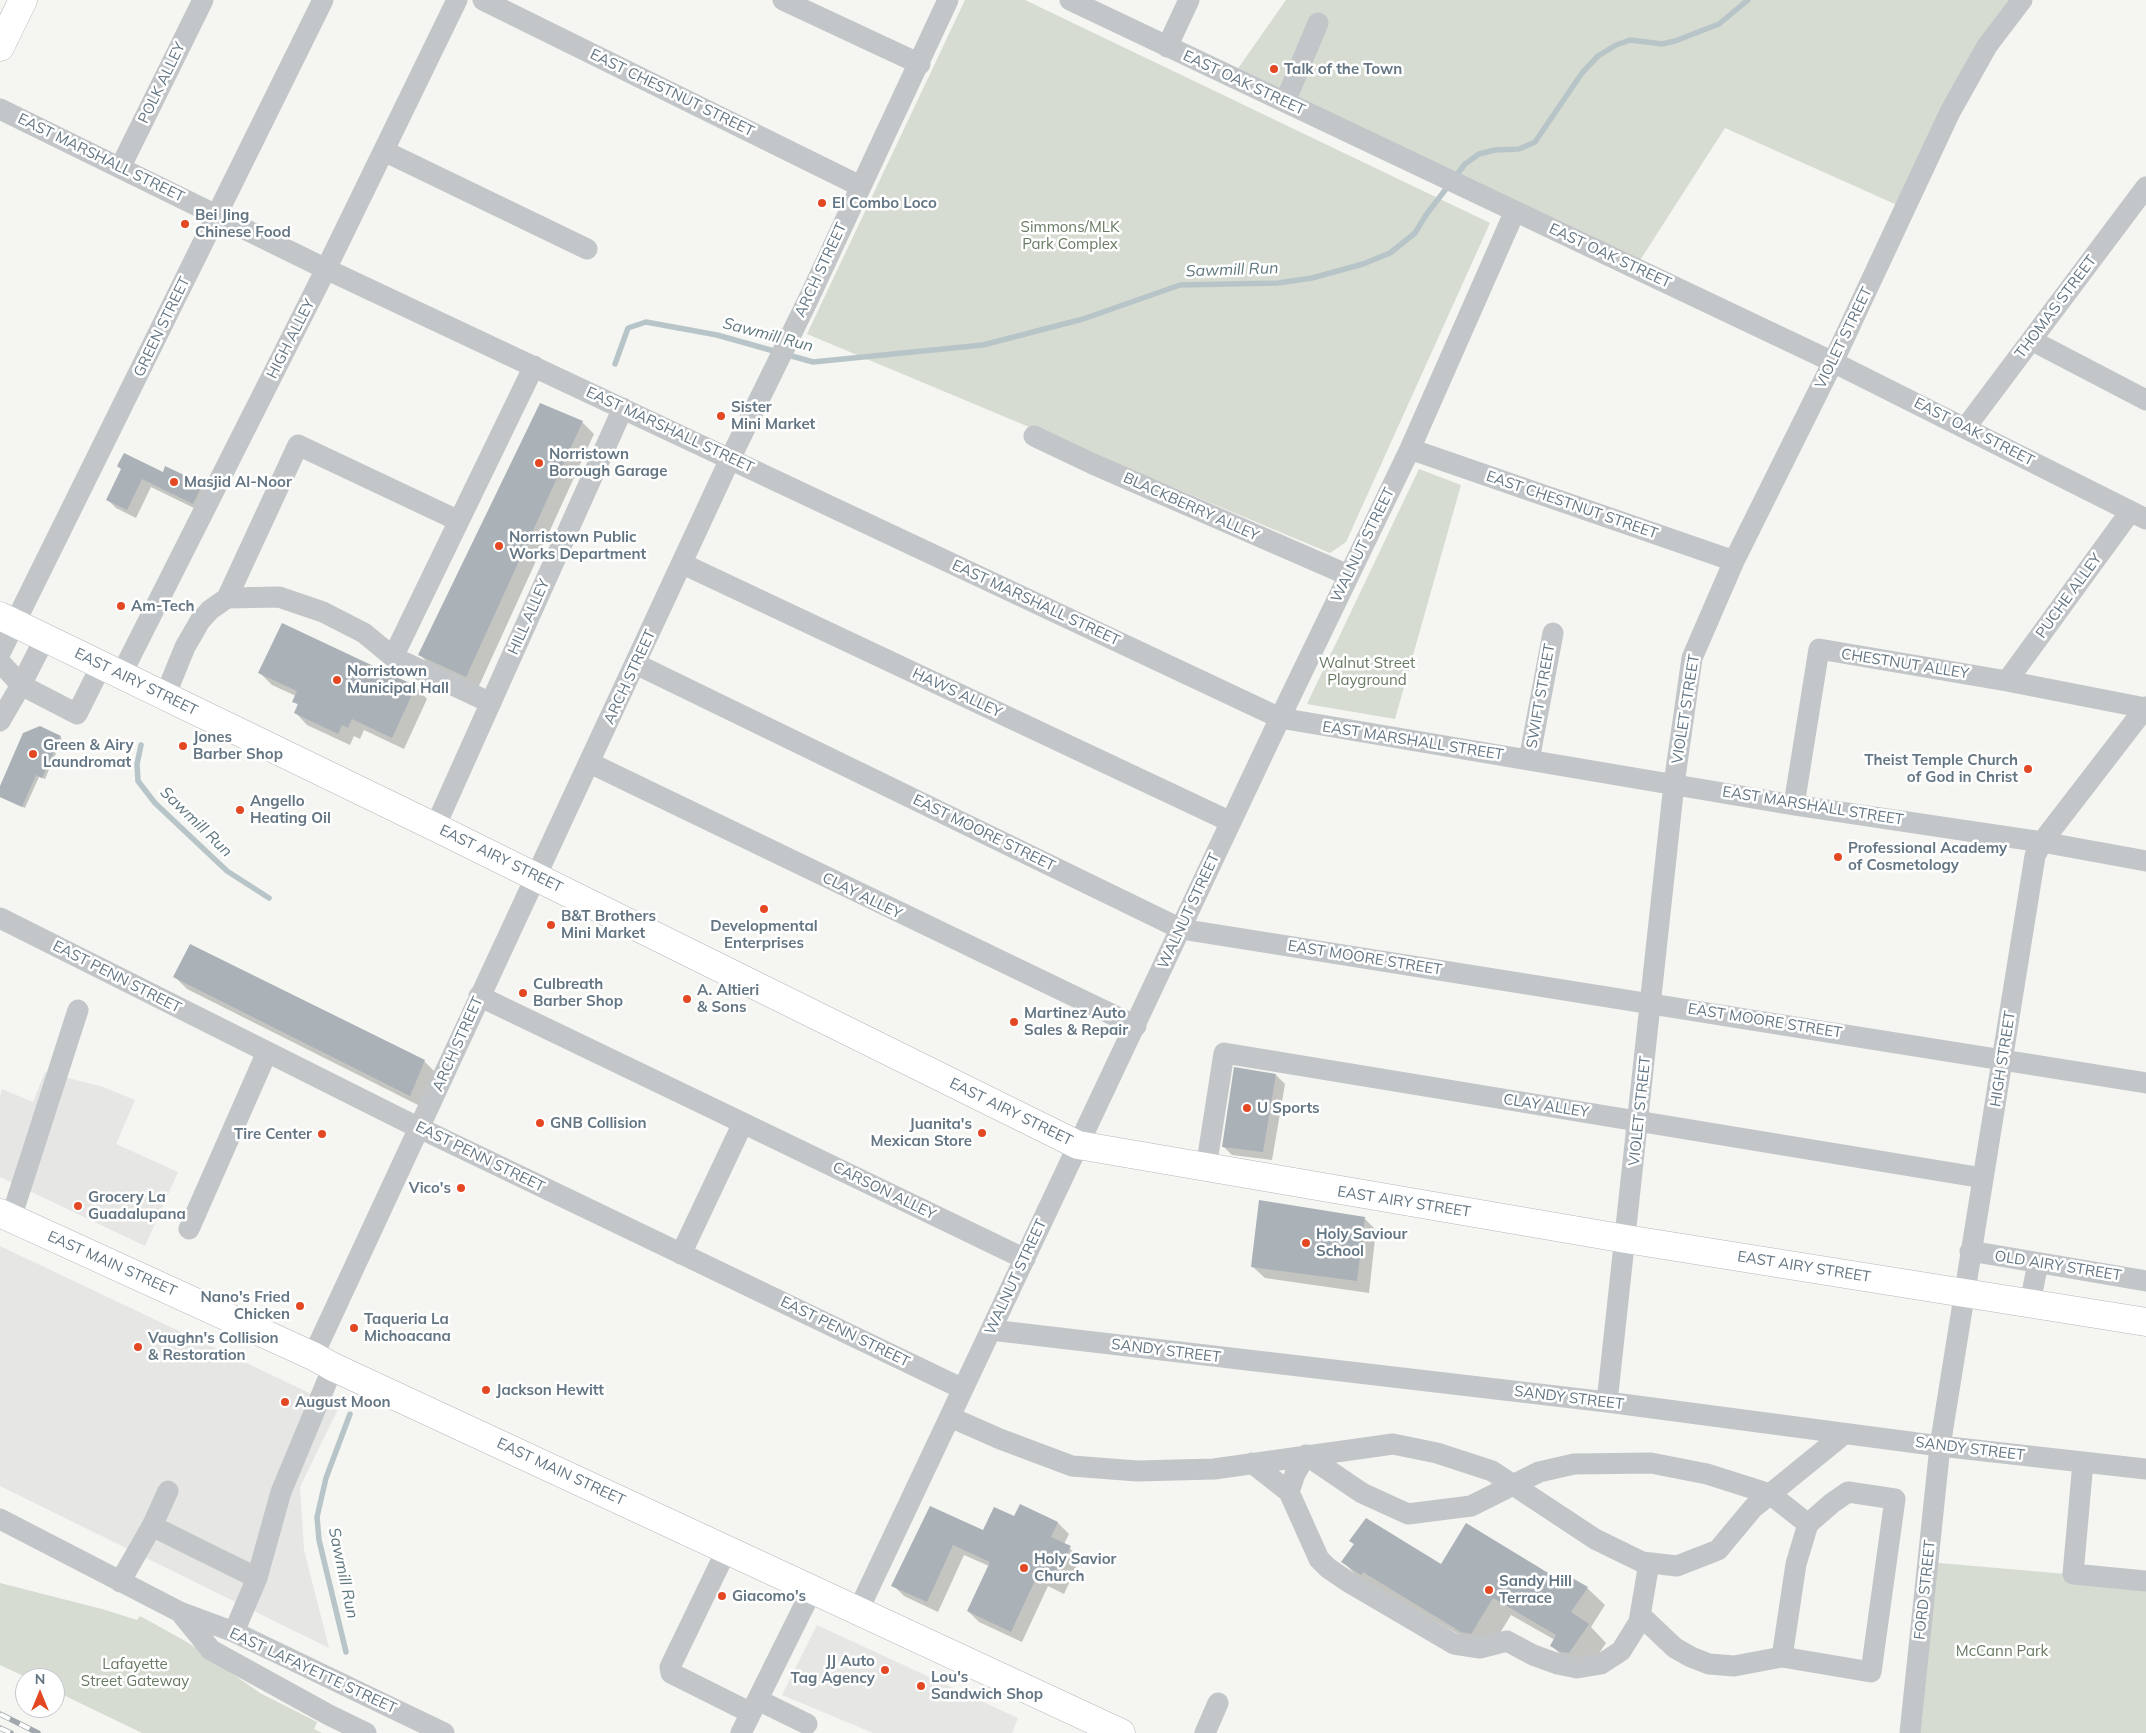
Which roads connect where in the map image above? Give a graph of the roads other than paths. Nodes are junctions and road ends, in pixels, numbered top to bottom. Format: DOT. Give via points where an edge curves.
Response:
graph roads {
  1 [pos="23,0"];
  2 [pos="203,0"];
  3 [pos="323,0"];
  4 [pos="457,0"];
  5 [pos="483,0"];
  6 [pos="783,0"];
  7 [pos="948,0"];
  8 [pos="1070,0"];
  9 [pos="1189,0"];
  10 [pos="2022,0"];
  11 [pos="1318,23"];
  12 [pos="1167,46"];
  13 [pos="0,47"];
  14 [pos="920,64"];
  15 [pos="1285,102"];
  16 [pos="0,109"];
  17 [pos="384,151"];
  18 [pos="121,166"];
  19 [pos="860,186"];
  20 [pos="2146,188"];
  21 [pos="1515,211"];
  22 [pos="218,215"];
  23 [pos="587,249"];
  24 [pos="326,268"];
  25 [pos="2031,340"];
  26 [pos="1833,362"];
  27 [pos="534,366"];
  28 [pos="2146,400"];
  29 [pos="623,408"];
  30 [pos="1966,427"];
  31 [pos="1034,436"];
  32 [pos="1410,449"];
  33 [pos="730,459"];
  34 [pos="2138,515"];
  35 [pos="459,521"];
  36 [pos="1734,561"];
  37 [pos="683,564"];
  38 [pos="1348,575"];
  39 [pos="227,598"];
  40 [pos="8,619"];
  41 [pos="1553,633"];
  42 [pos="46,638"];
  43 [pos="0,653"];
  44 [pos="393,657"];
  45 [pos="0,662"];
  46 [pos="636,664"];
  47 [pos="111,671"];
  48 [pos="2007,681"];
  49 [pos="21,685"];
  50 [pos="165,696"];
  51 [pos="491,703"];
  52 [pos="2146,708"];
  53 [pos="1280,718"];
  54 [pos="0,721"];
  55 [pos="1529,760"];
  56 [pos="590,763"];
  57 [pos="1674,784"];
  58 [pos="1794,805"];
  59 [pos="1231,822"];
  60 [pos="435,827"];
  61 [pos="2042,842"];
  62 [pos="2146,861"];
  63 [pos="536,877"];
  64 [pos="0,918"];
  65 [pos="1180,929"];
  66 [pos="479,996"];
  67 [pos="1652,1003"];
  68 [pos="78,1010"];
  69 [pos="1136,1026"];
  70 [pos="267,1052"];
  71 [pos="2003,1059"];
  72 [pos="2146,1083"];
  73 [pos="1638,1121"];
  74 [pos="744,1123"];
  75 [pos="420,1129"];
  76 [pos="1078,1145"];
  77 [pos="1206,1168"];
  78 [pos="1984,1178"];
  79 [pos="5,1216"];
  80 [pos="188,1229"];
  81 [pos="1626,1239"];
  82 [pos="1970,1251"];
  83 [pos="682,1254"];
  84 [pos="1024,1259"];
  85 [pos="2038,1263"];
  86 [pos="2146,1281"];
  87 [pos="1963,1292"];
  88 [pos="2030,1303"];
  89 [pos="2146,1322"];
  90 [pos="991,1330"];
  91 [pos="323,1361"];
  92 [pos="963,1389"];
  93 [pos="1607,1402"];
  94 [pos="950,1417"];
  95 [pos="1844,1434"];
  96 [pos="1940,1446"];
  97 [pos="1306,1455"];
  98 [pos="2083,1462"];
  99 [pos="1252,1463"];
  100 [pos="2146,1469"];
  101 [pos="1512,1484"];
  102 [pos="168,1491"];
  103 [pos="1289,1492"];
  104 [pos="1770,1494"];
  105 [pos="0,1519"];
  106 [pos="1808,1524"];
  107 [pos="152,1526"];
  108 [pos="727,1549"];
  109 [pos="1648,1563"];
  110 [pos="257,1578"];
  111 [pos="120,1582"];
  112 [pos="2146,1582"];
  113 [pos="813,1588"];
  114 [pos="859,1610"];
  115 [pos="180,1612"];
  116 [pos="1640,1614"];
  117 [pos="234,1632"];
  118 [pos="1782,1656"];
  119 [pos="1218,1703"];
  120 [pos="754,1706"];
  121 [pos="807,1724"];
  122 [pos="366,1733"];
  123 [pos="444,1733"];
  124 [pos="741,1733"];
  125 [pos="1121,1733"];
  126 [pos="1205,1733"];
  127 [pos="1910,1733"];
  1 -- 13 [label="main road"];
  2 -- 18 [label="street, POLK ALLEY"];
  3 -- 22 [label="street, GREEN STREET"];
  4 -- 17 [label="street, HIGH ALLEY"];
  5 -- 19 [label="street, EAST CHESTNUT STREET"];
  6 -- 14 [label="street"];
  7 -- 14 [label="street, ARCH STREET"];
  8 -- 12 [label="street, EAST OAK STREET"];
  9 -- 12 [label="street"];
  10 -- 26 [label="street, VIOLET STREET" via="1987,46 1950,112"];
  11 -- 15 [label="street"];
  12 -- 15 [label="street, EAST OAK STREET"];
  14 -- 19 [label="street, ARCH STREET"];
  15 -- 21 [label="street, EAST OAK STREET"];
  16 -- 18 [label="street, EAST MARSHALL STREET"];
  17 -- 23 [label="street"];
  17 -- 24 [label="street, HIGH ALLEY"];
  18 -- 22 [label="street, EAST MARSHALL STREET"];
  19 -- 33 [label="street, ARCH STREET"];
  20 -- 25 [label="street, THOMAS STREET"];
  21 -- 26 [label="street, EAST OAK STREET"];
  21 -- 32 [label="street, WALNUT STREET"];
  22 -- 24 [label="street, EAST MARSHALL STREET"];
  22 -- 40 [label="street, GREEN STREET"];
  24 -- 27 [label="street, EAST MARSHALL STREET"];
  24 -- 47 [label="street, HIGH ALLEY"];
  25 -- 28 [label="street"];
  25 -- 30 [label="street, THOMAS STREET"];
  26 -- 30 [label="street, EAST OAK STREET"];
  26 -- 36 [label="street, VIOLET STREET"];
  27 -- 29 [label="street, EAST MARSHALL STREET"];
  27 -- 35 [label="street"];
  29 -- 33 [label="street, EAST MARSHALL STREET"];
  29 -- 51 [label="street, HILL ALLEY"];
  30 -- 34 [label="street, EAST OAK STREET"];
  31 -- 38 [label="street, BLACKBERRY ALLEY"];
  32 -- 36 [label="street, EAST CHESTNUT STREET"];
  32 -- 38 [label="street, WALNUT STREET"];
  33 -- 37 [label="street, ARCH STREET"];
  33 -- 53 [label="street, EAST MARSHALL STREET"];
  34 -- 48 [label="street, PUCHE ALLEY"];
  35 -- 39 [label="street" via="298,445"];
  35 -- 44 [label="street"];
  36 -- 57 [label="street, VIOLET STREET" via="1692,658"];
  37 -- 46 [label="street, ARCH STREET"];
  37 -- 59 [label="street, HAWS ALLEY"];
  38 -- 53 [label="street, WALNUT STREET"];
  39 -- 44 [label="street" via="279,597 323,612 364,633"];
  39 -- 50 [label="street" via="200,621 185,647"];
  40 -- 42 [label="main road, EAST AIRY STREET"];
  40 -- 43 [label="street, GREEN STREET"];
  41 -- 55 [label="street, SWIFT STREET"];
  42 -- 47 [label="main road, EAST AIRY STREET"];
  42 -- 49 [label="street"];
  44 -- 51 [label="street"];
  45 -- 49 [label="street"];
  46 -- 56 [label="street, ARCH STREET"];
  46 -- 65 [label="street, EAST MOORE STREET"];
  47 -- 49 [label="street, HIGH ALLEY" via="78,714"];
  47 -- 50 [label="main road, EAST AIRY STREET"];
  48 -- 52 [label="street, CHESTNUT ALLEY"];
  48 -- 58 [label="street, CHESTNUT ALLEY" via="1819,650"];
  49 -- 54 [label="street"];
  50 -- 60 [label="main road, EAST AIRY STREET"];
  51 -- 60 [label="street, HILL ALLEY"];
  52 -- 61 [label="street, HIGH STREET"];
  53 -- 55 [label="street, EAST MARSHALL STREET"];
  53 -- 59 [label="street, WALNUT STREET"];
  55 -- 57 [label="street, EAST MARSHALL STREET"];
  56 -- 63 [label="street, ARCH STREET"];
  56 -- 69 [label="street, CLAY ALLEY"];
  57 -- 58 [label="street, EAST MARSHALL STREET"];
  57 -- 67 [label="street, VIOLET STREET"];
  58 -- 61 [label="street, EAST MARSHALL STREET"];
  59 -- 65 [label="street, WALNUT STREET"];
  60 -- 63 [label="main road, EAST AIRY STREET"];
  61 -- 62 [label="street, EAST MARSHALL STREET"];
  61 -- 71 [label="street, HIGH STREET" via="2035,856"];
  63 -- 66 [label="street, ARCH STREET"];
  63 -- 76 [label="main road, EAST AIRY STREET"];
  64 -- 70 [label="street, EAST PENN STREET"];
  65 -- 67 [label="street, EAST MOORE STREET"];
  65 -- 69 [label="street, WALNUT STREET"];
  66 -- 74 [label="street, CARSON ALLEY"];
  66 -- 75 [label="street, ARCH STREET"];
  67 -- 71 [label="street, EAST MOORE STREET"];
  67 -- 73 [label="street, VIOLET STREET"];
  68 -- 79 [label="street"];
  69 -- 76 [label="street, WALNUT STREET"];
  70 -- 75 [label="street, EAST PENN STREET"];
  70 -- 80 [label="street"];
  71 -- 72 [label="street, EAST MOORE STREET"];
  71 -- 78 [label="street, HIGH STREET"];
  73 -- 77 [label="street, CLAY ALLEY" via="1224,1053"];
  73 -- 78 [label="street, CLAY ALLEY"];
  73 -- 81 [label="street, VIOLET STREET"];
  74 -- 83 [label="street"];
  74 -- 84 [label="street, CARSON ALLEY"];
  75 -- 83 [label="street, EAST PENN STREET"];
  75 -- 91 [label="street, ARCH STREET"];
  76 -- 77 [label="main road, EAST AIRY STREET"];
  76 -- 84 [label="street, WALNUT STREET"];
  77 -- 81 [label="main road, EAST AIRY STREET"];
  78 -- 82 [label="street, HIGH STREET"];
  79 -- 91 [label="main road, EAST MAIN STREET"];
  81 -- 87 [label="main road, EAST AIRY STREET"];
  81 -- 93 [label="street, VIOLET STREET"];
  82 -- 85 [label="street, OLD AIRY STREET"];
  82 -- 87 [label="street, HIGH STREET"];
  83 -- 92 [label="street, EAST PENN STREET"];
  84 -- 90 [label="street, WALNUT STREET"];
  85 -- 86 [label="street, OLD AIRY STREET"];
  85 -- 88 [label="street"];
  87 -- 88 [label="main road, EAST AIRY STREET"];
  87 -- 96 [label="street, HIGH STREET"];
  88 -- 89 [label="main road, EAST AIRY STREET"];
  90 -- 92 [label="street, WALNUT STREET"];
  90 -- 93 [label="street, SANDY STREET"];
  91 -- 108 [label="main road, EAST MAIN STREET"];
  91 -- 110 [label="street, ARCH STREET"];
  92 -- 94 [label="street, WALNUT STREET"];
  93 -- 95 [label="street, SANDY STREET"];
  94 -- 99 [label="street" via="1072,1466 1137,1472 1214,1469"];
  94 -- 114 [label="street, WALNUT STREET"];
  95 -- 96 [label="street, SANDY STREET"];
  95 -- 104 [label="street"];
  96 -- 98 [label="street, SANDY STREET"];
  96 -- 127 [label="street, FORD STREET"];
  97 -- 99 [label="street"];
  97 -- 101 [label="street" via="1393,1444 1492,1470"];
  97 -- 101 [label="street" via="1362,1493 1408,1514 1471,1506"];
  97 -- 103 [label="street" via="1294,1474"];
  98 -- 100 [label="street, SANDY STREET"];
  98 -- 112 [label="street" via="2073,1574"];
  99 -- 103 [label="street"];
  101 -- 104 [label="street" via="1539,1472 1574,1464 1651,1463 1707,1474"];
  101 -- 109 [label="street" via="1595,1538"];
  102 -- 107 [label="street"];
  103 -- 116 [label="street" via="1319,1559 1328,1568 1454,1644 1480,1648 1507,1641 1533,1655 1578,1668 1601,1664 1621,1652 1633,1635"];
  104 -- 106 [label="street"];
  104 -- 109 [label="street" via="1753,1508 1718,1550 1677,1566"];
  105 -- 111 [label="street, EAST LAFAYETTE STREET"];
  106 -- 118 [label="street" via="1796,1564"];
  106 -- 118 [label="street" via="1848,1492 1895,1500 1871,1672"];
  107 -- 110 [label="street"];
  107 -- 111 [label="street"];
  108 -- 113 [label="main road, EAST MAIN STREET"];
  108 -- 120 [label="street" via="670,1667 671,1673"];
  109 -- 116 [label="street"];
  110 -- 117 [label="street, ARCH STREET"];
  111 -- 115 [label="street, EAST LAFAYETTE STREET"];
  113 -- 114 [label="main road, EAST MAIN STREET"];
  113 -- 120 [label="street"];
  114 -- 125 [label="main road, EAST MAIN STREET"];
  115 -- 117 [label="street, EAST LAFAYETTE STREET"];
  115 -- 122 [label="street, EAST LAFAYETTE STREET" via="211,1650"];
  116 -- 118 [label="street" via="1675,1648 1690,1658 1709,1664 1734,1666"];
  117 -- 123 [label="street, EAST LAFAYETTE STREET"];
  119 -- 126 [label="street"];
  120 -- 121 [label="street"];
  120 -- 124 [label="street"];
}
